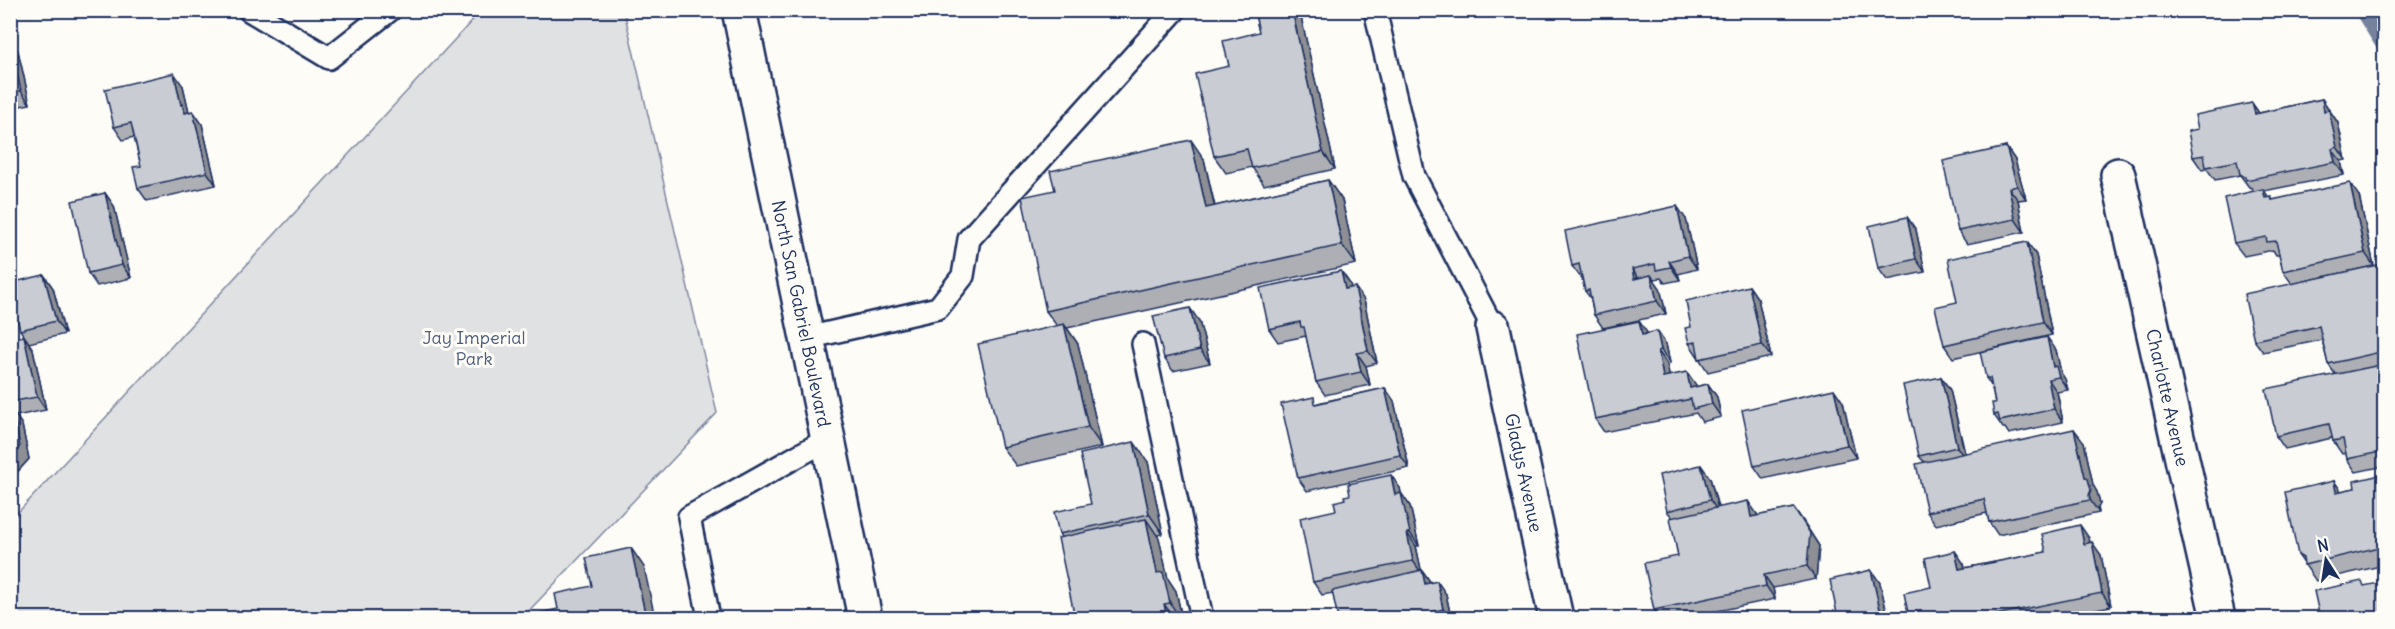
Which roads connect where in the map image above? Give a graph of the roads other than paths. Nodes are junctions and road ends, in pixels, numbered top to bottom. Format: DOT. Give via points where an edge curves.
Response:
graph roads {
  1 [pos="249,10"];
  2 [pos="390,10"];
  3 [pos="739,10"];
  4 [pos="1175,10"];
  5 [pos="1375,10"];
  6 [pos="2118,176"];
  7 [pos="1493,328"];
  8 [pos="807,338"];
  9 [pos="1143,344"];
  10 [pos="828,439"];
  11 [pos="709,618"];
  12 [pos="865,618"];
  13 [pos="1202,618"];
  14 [pos="1556,618"];
  15 [pos="2218,618"];
  1 -- 2 [label="lane" via="329,57"];
  3 -- 8 [label="street, North San Gabriel Boulevard"];
  4 -- 8 [label="lane" via="969,239 963,276 938,308"];
  5 -- 7 [label="lane" via="1414,176"];
  6 -- 15 [label="street, Charlotte Avenue"];
  7 -- 14 [label="street, Gladys Avenue"];
  8 -- 10 [label="street, North San Gabriel Boulevard"];
  9 -- 13 [label="lane"];
  10 -- 11 [label="lane" via="689,517"];
  10 -- 12 [label="street, North San Gabriel Boulevard"];
}
